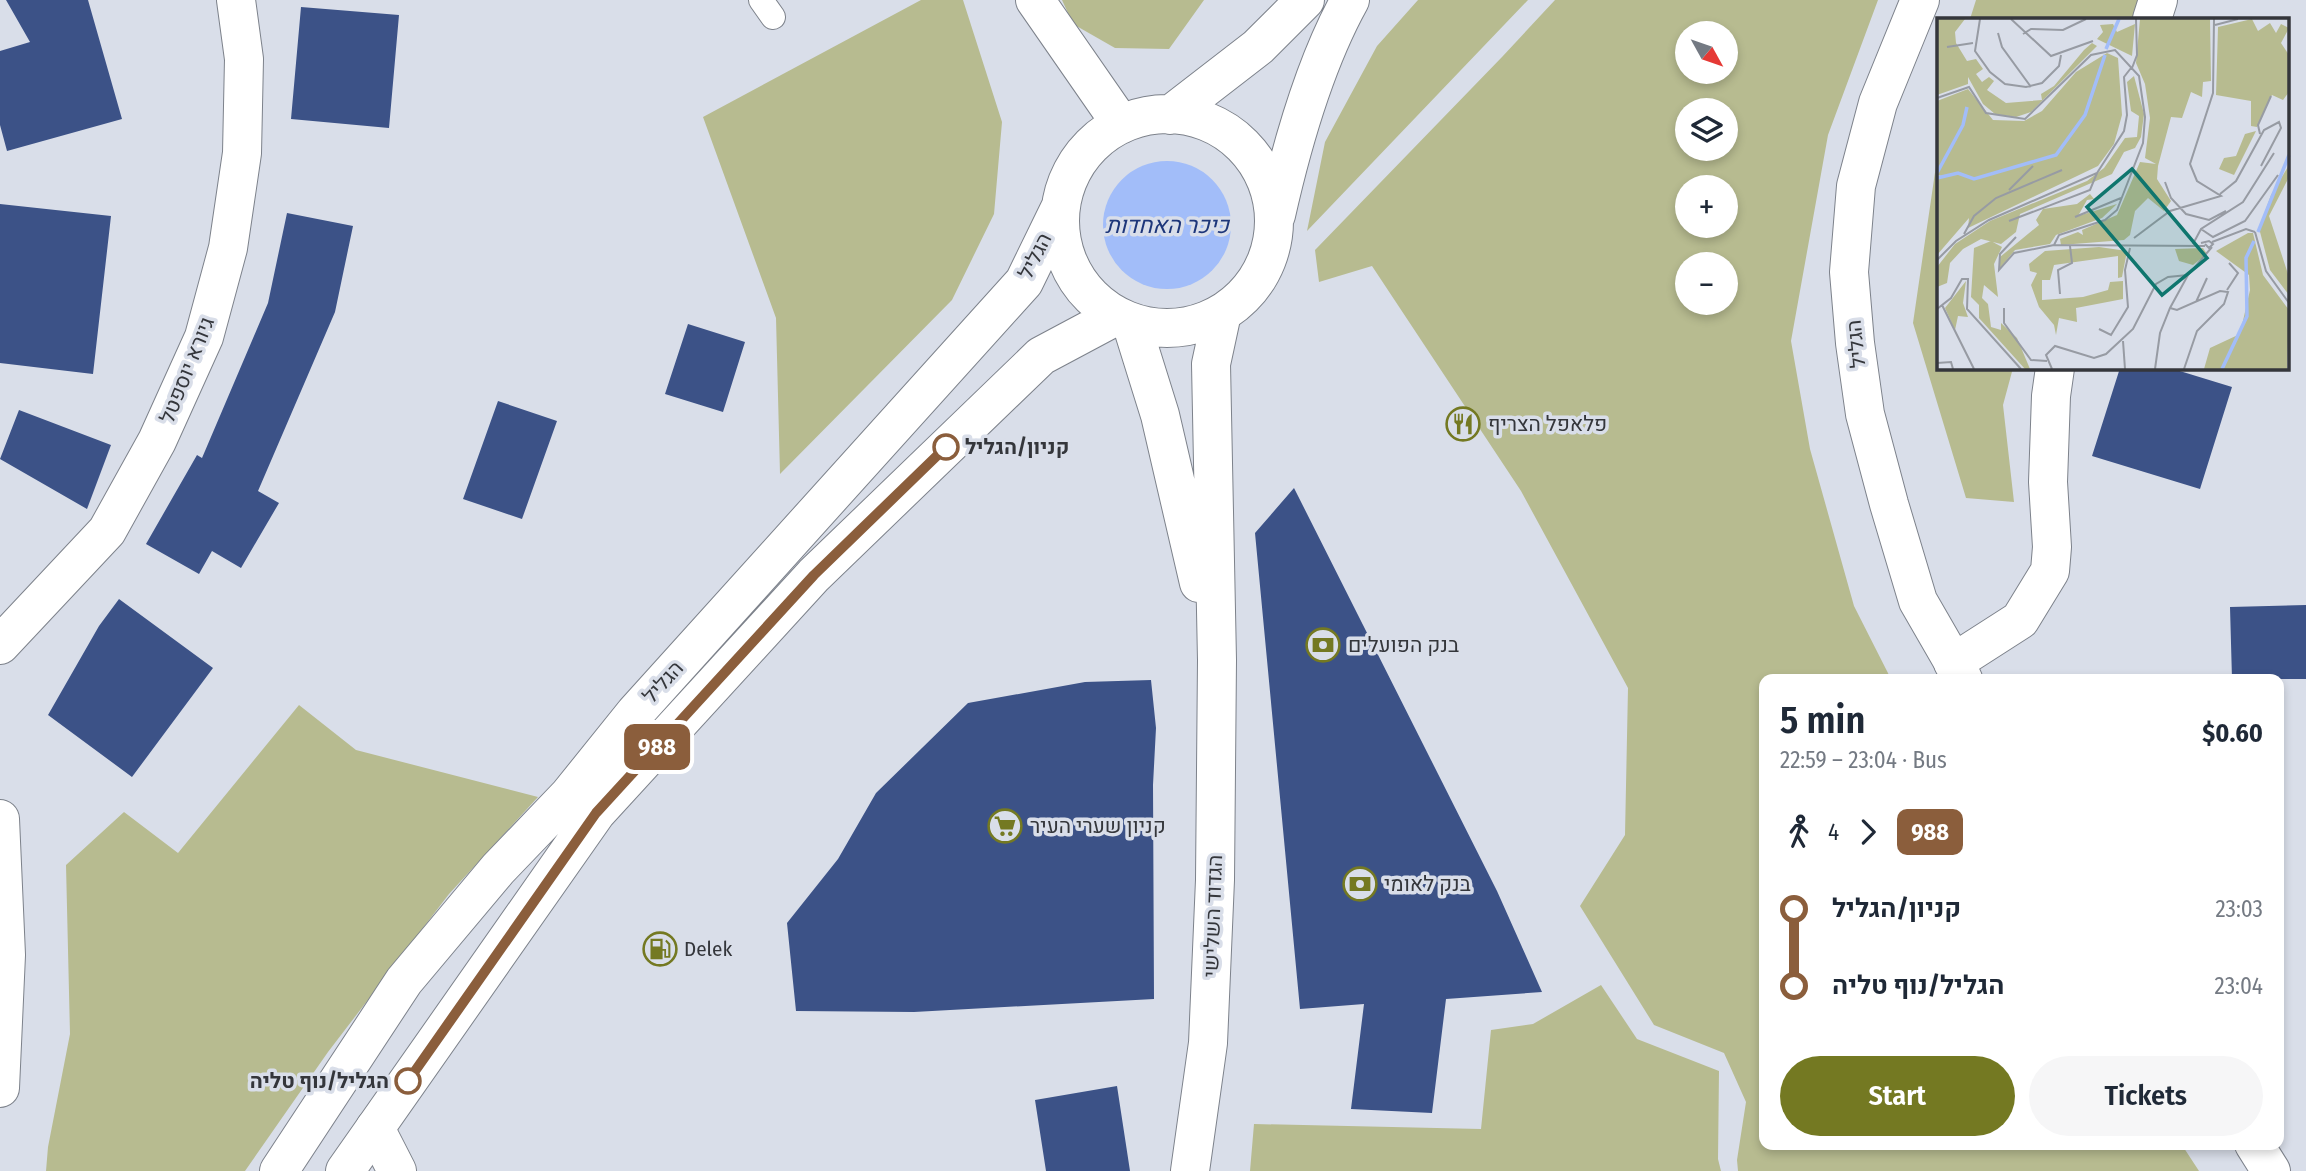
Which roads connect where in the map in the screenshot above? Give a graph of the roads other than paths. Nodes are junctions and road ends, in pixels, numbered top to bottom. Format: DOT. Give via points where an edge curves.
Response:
graph roads {
  1 [pos="236,0"];
  2 [pos="1035,0"];
  3 [pos="1305,0"];
  4 [pos="1350,0"];
  5 [pos="1920,0"];
  6 [pos="2158,0"];
  7 [pos="2152,18"];
  8 [pos="1170,115"];
  9 [pos="1121,124"];
  10 [pos="1060,206"];
  11 [pos="1275,217"];
  12 [pos="1222,313"];
  13 [pos="1123,319"];
  14 [pos="2055,369"];
  15 [pos="0,645"];
  16 [pos="1217,660"];
  17 [pos="1958,671"];
  18 [pos="0,819"];
  19 [pos="0,1088"];
  20 [pos="375,1128"];
  21 [pos="2258,1150"];
  22 [pos="279,1171"];
  23 [pos="345,1171"];
  24 [pos="397,1171"];
  25 [pos="1190,1171"];
  26 [pos="2271,1171"];
  1 -- 15 [label="main road, גיורא יוספטל" via="244,59 242,153 228,248 204,337 157,442 107,531"];
  2 -- 9 [label="main road"];
  3 -- 8 [label="main road" via="1258,47"];
  4 -- 11 [label="main road" via="1333,31 1288,160"];
  5 -- 17 [label="main road, הגליל" via="1878,103 1856,186 1849,272 1865,414 1889,504 1918,601"];
  6 -- 7 [label="main road"];
  8 -- 9 [label="main road"];
  8 -- 11 [label="main road" via="1190,116 1222,128 1249,150 1268,181"];
  9 -- 10 [label="main road" via="1092,144 1071,173"];
  10 -- 13 [label="main road" via="1061,241 1073,274 1095,302"];
  10 -- 22 [label="main road, הגליל" via="1024,282 635,713 569,795 498,869 404,981"];
  11 -- 12 [label="main road" via="1270,253 1257,280"];
  12 -- 13 [label="main road" via="1195,326 1159,329"];
  12 -- 16 [label="main road, הגדוד השלישי" via="1211,364"];
  13 -- 16 [label="main road, הגדוד השלישי" via="1160,415"];
  13 -- 20 [label="main road, הגליל" via="1041,356 814,575 604,803"];
  14 -- 17 [label="main road" via="2049,445 2050,571 2020,620"];
  16 -- 25 [label="main road, הגדוד השלישי" via="1208,1043"];
  18 -- 19 [label="main road" via="6,956"];
  20 -- 23 [label="main road, הגליל"];
  20 -- 24 [label="main road"];
  21 -- 26 [label="main road"];
}
